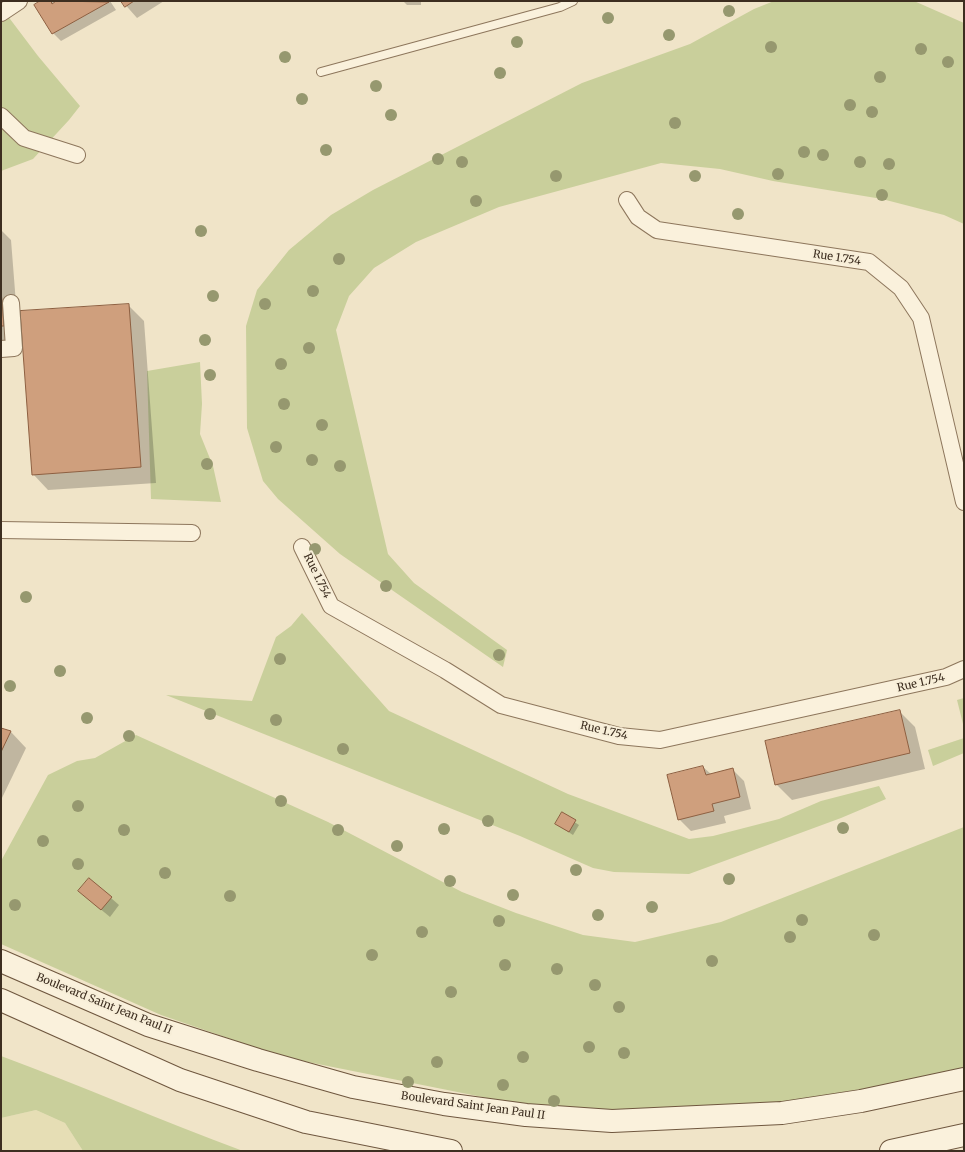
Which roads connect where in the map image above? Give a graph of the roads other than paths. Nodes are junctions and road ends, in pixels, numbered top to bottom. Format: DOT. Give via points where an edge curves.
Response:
graph roads {
  1 [pos="19,1"];
  2 [pos="573,1"];
  3 [pos="1,13"];
  4 [pos="321,72"];
  5 [pos="1,116"];
  6 [pos="77,155"];
  7 [pos="627,200"];
  8 [pos="11,303"];
  9 [pos="1,349"];
  10 [pos="964,502"];
  11 [pos="1,530"];
  12 [pos="192,533"];
  13 [pos="302,547"];
  14 [pos="964,670"];
  15 [pos="1,961"];
  16 [pos="1,1000"];
  17 [pos="964,1079"];
  18 [pos="964,1135"];
  19 [pos="451,1151"];
  20 [pos="891,1151"];
  1 -- 3 [label="street"];
  2 -- 4 [label="lane" via="560,7"];
  5 -- 6 [label="street" via="24,138"];
  7 -- 10 [label="street, Rue 1.754" via="638,217 657,230 869,262 901,288 921,318"];
  8 -- 9 [label="street" via="14,348"];
  11 -- 12 [label="street"];
  13 -- 14 [label="street, Rue 1.754" via="332,606 501,705 619,736 660,740 946,678"];
  15 -- 17 [label="main road, Boulevard Saint Jean Paul II" via="148,1025 258,1060 353,1087 444,1104 526,1115 612,1121 782,1113 860,1102"];
  16 -- 19 [label="main road" via="180,1080 306,1122"];
  18 -- 20 [label="main road"];
}
